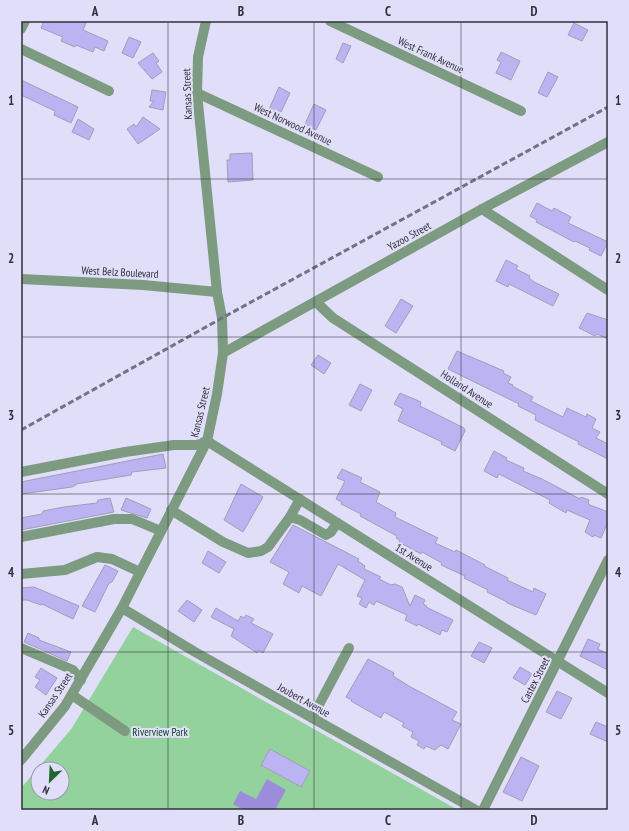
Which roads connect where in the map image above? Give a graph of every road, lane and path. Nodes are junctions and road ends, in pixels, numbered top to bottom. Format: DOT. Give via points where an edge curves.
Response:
graph roads {
  1 [pos="25,21"];
  2 [pos="206,21"];
  3 [pos="330,21"];
  4 [pos="21,29"];
  5 [pos="21,49"];
  6 [pos="110,91"];
  7 [pos="197,93"];
  8 [pos="521,111"];
  9 [pos="608,142"];
  10 [pos="378,177"];
  11 [pos="482,209"];
  12 [pos="21,279"];
  13 [pos="608,290"];
  14 [pos="217,292"];
  15 [pos="316,302"];
  16 [pos="223,353"];
  17 [pos="207,441"];
  18 [pos="21,472"];
  19 [pos="608,494"];
  20 [pos="300,499"];
  21 [pos="172,510"];
  22 [pos="290,517"];
  23 [pos="337,523"];
  24 [pos="161,530"];
  25 [pos="21,537"];
  26 [pos="608,560"];
  27 [pos="140,572"];
  28 [pos="21,574"];
  29 [pos="122,608"];
  30 [pos="21,648"];
  31 [pos="349,648"];
  32 [pos="557,662"];
  33 [pos="81,680"];
  34 [pos="608,693"];
  35 [pos="72,695"];
  36 [pos="312,718"];
  37 [pos="125,731"];
  38 [pos="23,755"];
  39 [pos="476,810"];
  40 [pos="483,810"];
  1 -- 4 [label="street"];
  2 -- 7 [label="street, Kansas Street" via="198,57"];
  3 -- 8 [label="street, West Frank Avenue"];
  5 -- 6 [label="street"];
  7 -- 10 [label="street, West Norwood Avenue"];
  7 -- 14 [label="street, Kansas Street"];
  9 -- 11 [label="street, Yazoo Street"];
  11 -- 13 [label="street"];
  11 -- 15 [label="street, Yazoo Street"];
  12 -- 14 [label="street, West Belz Boulevard" via="143,285"];
  14 -- 16 [label="street, Kansas Street" via="222,318"];
  15 -- 16 [label="street, Yazoo Street"];
  15 -- 19 [label="street, Holland Avenue" via="333,318"];
  16 -- 17 [label="street, Kansas Street"];
  17 -- 18 [label="street" via="197,445 174,445 125,452"];
  17 -- 20 [label="street, 1st Avenue"];
  17 -- 21 [label="street, Kansas Street"];
  20 -- 22 [label="street"];
  20 -- 23 [label="street, 1st Avenue"];
  21 -- 22 [label="street" via="223,542 248,553 268,547"];
  21 -- 24 [label="street, Kansas Street"];
  22 -- 23 [label="street" via="326,535"];
  23 -- 32 [label="street, 1st Avenue"];
  24 -- 25 [label="street" via="132,519 120,519"];
  24 -- 27 [label="street, Kansas Street"];
  26 -- 32 [label="street, Castex Street"];
  27 -- 28 [label="street" via="112,559 96,557 65,570"];
  27 -- 29 [label="street, Kansas Street"];
  29 -- 33 [label="street, Kansas Street"];
  29 -- 36 [label="street, Joubert Avenue"];
  30 -- 33 [label="street" via="73,670"];
  31 -- 36 [label="street"];
  32 -- 34 [label="street, 1st Avenue"];
  32 -- 40 [label="street, Castex Street"];
  33 -- 35 [label="street, Kansas Street"];
  35 -- 37 [label="street"];
  35 -- 38 [label="street, Kansas Street"];
  36 -- 39 [label="street, Joubert Avenue"];
}
